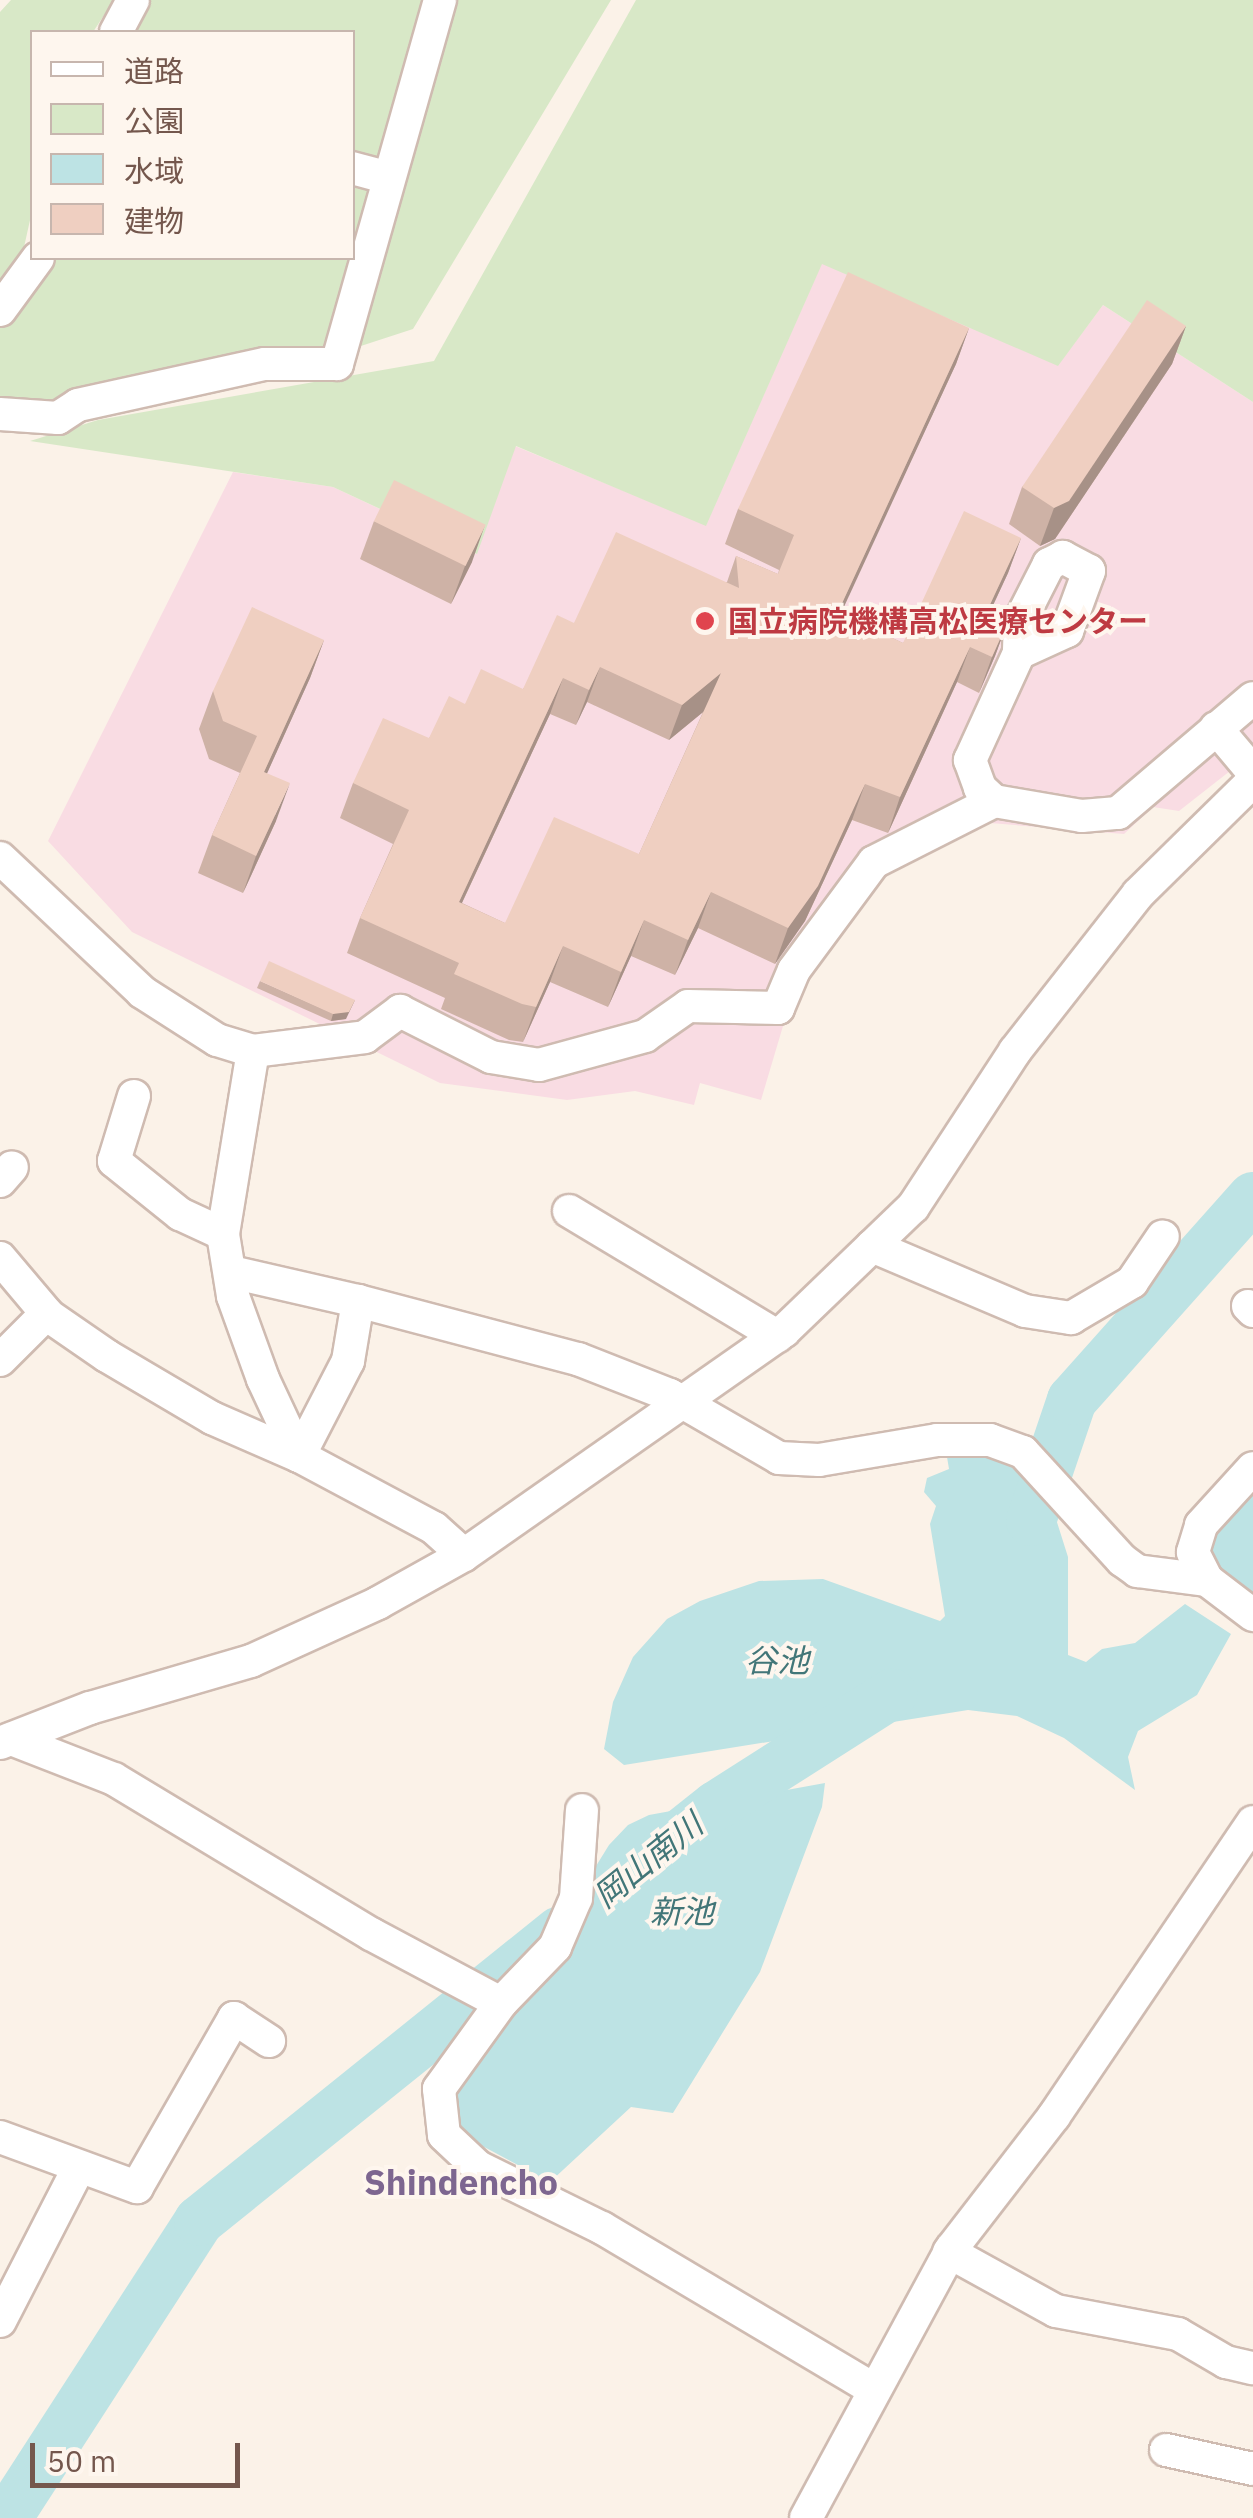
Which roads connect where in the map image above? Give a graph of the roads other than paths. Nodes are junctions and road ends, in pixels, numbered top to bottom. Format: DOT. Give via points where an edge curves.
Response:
graph roads {
  1 [pos="133,0"];
  2 [pos="440,0"];
  3 [pos="117,30"];
  4 [pos="355,169"];
  5 [pos="388,178"];
  6 [pos="37,260"];
  7 [pos="0,310"];
  8 [pos="0,414"];
  9 [pos="1020,653"];
  10 [pos="1253,698"];
  11 [pos="1216,728"];
  12 [pos="1253,772"];
  13 [pos="1253,781"];
  14 [pos="994,801"];
  15 [pos="0,858"];
  16 [pos="253,1051"];
  17 [pos="134,1096"];
  18 [pos="569,1212"];
  19 [pos="223,1234"];
  20 [pos="1164,1236"];
  21 [pos="872,1246"];
  22 [pos="0,1258"];
  23 [pos="231,1272"];
  24 [pos="358,1301"];
  25 [pos="47,1313"];
  26 [pos="777,1336"];
  27 [pos="0,1360"];
  28 [pos="681,1404"];
  29 [pos="299,1456"];
  30 [pos="1253,1468"];
  31 [pos="464,1555"];
  32 [pos="1207,1580"];
  33 [pos="1253,1615"];
  34 [pos="6,1741"];
  35 [pos="582,1810"];
  36 [pos="1253,1822"];
  37 [pos="501,2003"];
  38 [pos="270,2040"];
  39 [pos="0,2137"];
  40 [pos="78,2169"];
  41 [pos="949,2252"];
  42 [pos="0,2321"];
  43 [pos="1253,2368"];
  44 [pos="871,2388"];
  45 [pos="1166,2450"];
  46 [pos="1253,2470"];
  47 [pos="806,2518"];
  1 -- 3 [label="street"];
  2 -- 5 [label="street"];
  4 -- 5 [label="street"];
  5 -- 8 [label="street" via="337,364 265,364 78,406 58,418"];
  6 -- 7 [label="street"];
  9 -- 14 [label="street" via="970,760 980,788"];
  10 -- 11 [label="street"];
  11 -- 12 [label="street"];
  11 -- 14 [label="street" via="1118,813 1082,816"];
  13 -- 21 [label="street" via="1138,894 1015,1050 913,1207"];
  14 -- 16 [label="street" via="874,862 794,970 778,1008 688,1006 646,1036 540,1065 492,1057 400,1011 365,1037"];
  15 -- 16 [label="street" via="142,992 217,1040"];
  16 -- 19 [label="street"];
  17 -- 19 [label="street" via="114,1161 180,1214"];
  18 -- 26 [label="street"];
  19 -- 23 [label="street"];
  20 -- 21 [label="street" via="1132,1282 1071,1318 1026,1311"];
  21 -- 26 [label="street"];
  22 -- 25 [label="street"];
  23 -- 24 [label="street"];
  23 -- 29 [label="street" via="262,1379"];
  24 -- 28 [label="street" via="578,1359"];
  24 -- 29 [label="street" via="348,1361"];
  25 -- 27 [label="street"];
  25 -- 29 [label="street" via="212,1418"];
  26 -- 28 [label="street"];
  28 -- 31 [label="street"];
  28 -- 32 [label="street" via="780,1458 819,1460 937,1440 990,1440 1023,1452 1137,1570"];
  29 -- 31 [label="street" via="434,1528"];
  30 -- 32 [label="street" via="1201,1525 1193,1552"];
  31 -- 34 [label="street" via="250,1661 90,1708"];
  32 -- 33 [label="street"];
  34 -- 37 [label="street" via="114,1779 370,1934"];
  35 -- 37 [label="street" via="576,1898 556,1947"];
  36 -- 41 [label="street" via="1054,2116"];
  37 -- 44 [label="street" via="439,2089 444,2135 478,2167 602,2228"];
  38 -- 40 [label="street" via="234,2018 137,2187"];
  39 -- 40 [label="street"];
  40 -- 42 [label="street"];
  41 -- 43 [label="street" via="1056,2311 1178,2334 1226,2362"];
  41 -- 44 [label="street"];
  44 -- 47 [label="street"];
  45 -- 46 [label="street"];
}
